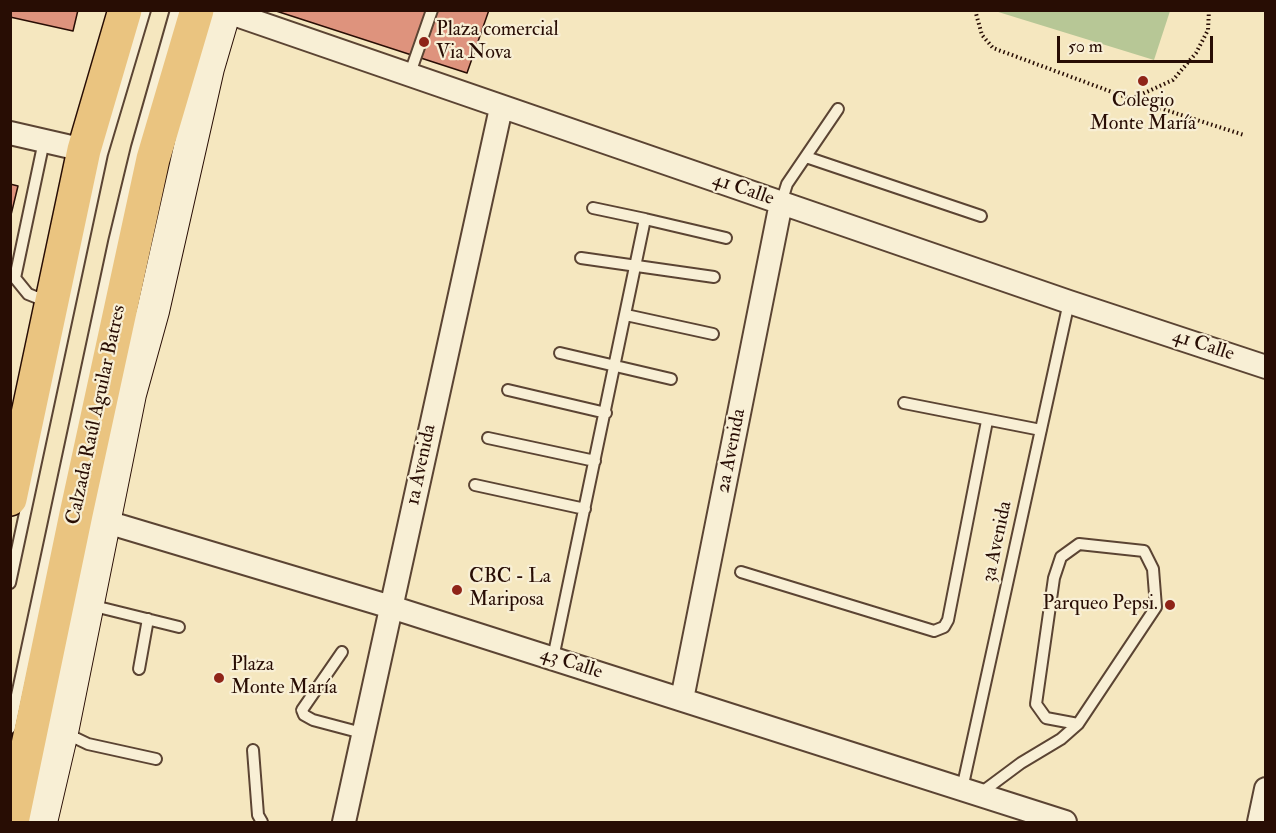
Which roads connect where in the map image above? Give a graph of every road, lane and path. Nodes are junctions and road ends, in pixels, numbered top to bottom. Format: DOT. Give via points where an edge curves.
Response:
graph roads {
  1 [pos="125,10"];
  2 [pos="145,10"];
  3 [pos="176,10"];
  4 [pos="196,10"];
  5 [pos="432,10"];
  6 [pos="975,10"];
  7 [pos="1209,10"];
  8 [pos="224,11"];
  9 [pos="409,76"];
  10 [pos="1131,99"];
  11 [pos="501,108"];
  12 [pos="838,109"];
  13 [pos="10,133"];
  14 [pos="1244,135"];
  15 [pos="44,141"];
  16 [pos="84,150"];
  17 [pos="806,157"];
  18 [pos="781,202"];
  19 [pos="593,208"];
  20 [pos="981,216"];
  21 [pos="645,219"];
  22 [pos="726,238"];
  23 [pos="581,258"];
  24 [pos="637,264"];
  25 [pos="714,277"];
  26 [pos="1069,302"];
  27 [pos="52,303"];
  28 [pos="626,315"];
  29 [pos="713,334"];
  30 [pos="560,352"];
  31 [pos="614,366"];
  32 [pos="1266,367"];
  33 [pos="671,378"];
  34 [pos="508,390"];
  35 [pos="903,403"];
  36 [pos="606,413"];
  37 [pos="987,421"];
  38 [pos="1041,430"];
  39 [pos="488,438"];
  40 [pos="14,457"];
  41 [pos="595,461"];
  42 [pos="475,485"];
  43 [pos="10,499"];
  44 [pos="585,509"];
  45 [pos="90,517"];
  46 [pos="741,572"];
  47 [pos="10,583"];
  48 [pos="87,604"];
  49 [pos="391,606"];
  50 [pos="148,619"];
  51 [pos="180,627"];
  52 [pos="342,652"];
  53 [pos="553,658"];
  54 [pos="139,669"];
  55 [pos="682,699"];
  56 [pos="1078,724"];
  57 [pos="10,728"];
  58 [pos="62,732"];
  59 [pos="362,733"];
  60 [pos="253,750"];
  61 [pos="156,759"];
  62 [pos="1266,789"];
  63 [pos="970,792"];
  64 [pos="12,822"];
  65 [pos="41,822"];
  66 [pos="262,822"];
  67 [pos="344,822"];
  68 [pos="1065,822"];
  69 [pos="1259,822"];
  1 -- 16 [label="highway"];
  2 -- 47 [label="lane" via="102,154"];
  3 -- 57 [label="lane" via="114,242"];
  4 -- 45 [label="highway, Calzada Raúl Aguilar Batres" via="153,159"];
  5 -- 9 [label="lane"];
  6 -- 10 [label="path" via="982,35 993,48"];
  7 -- 10 [label="path" via="1208,30 1196,53 1173,80"];
  8 -- 9 [label="street, 41 Calle"];
  8 -- 45 [label="street" via="153,311"];
  9 -- 11 [label="street, 41 Calle"];
  10 -- 14 [label="path"];
  11 -- 18 [label="street, 41 Calle"];
  11 -- 49 [label="street, 1a Avenida"];
  12 -- 17 [label="lane"];
  13 -- 15 [label="street"];
  15 -- 16 [label="street"];
  15 -- 27 [label="lane" via="15,278 28,294"];
  16 -- 27 [label="highway"];
  17 -- 18 [label="lane" via="787,184"];
  17 -- 20 [label="lane"];
  18 -- 26 [label="street, 41 Calle"];
  18 -- 55 [label="street, 2a Avenida"];
  19 -- 21 [label="lane"];
  21 -- 22 [label="lane"];
  21 -- 24 [label="lane"];
  23 -- 24 [label="lane"];
  24 -- 25 [label="lane"];
  24 -- 28 [label="lane"];
  26 -- 32 [label="street, 41 Calle"];
  26 -- 38 [label="lane, 3a Avenida"];
  27 -- 40 [label="highway"];
  28 -- 29 [label="lane"];
  28 -- 31 [label="lane"];
  30 -- 31 [label="lane"];
  31 -- 33 [label="lane"];
  31 -- 36 [label="lane"];
  34 -- 36 [label="lane"];
  35 -- 37 [label="lane"];
  36 -- 41 [label="lane"];
  37 -- 38 [label="lane"];
  37 -- 46 [label="lane" via="944,627 934,631"];
  38 -- 63 [label="lane, 3a Avenida"];
  39 -- 41 [label="lane"];
  40 -- 43 [label="highway"];
  41 -- 44 [label="lane"];
  42 -- 44 [label="lane"];
  44 -- 53 [label="lane"];
  45 -- 48 [label="street"];
  45 -- 49 [label="street, 43 Calle"];
  45 -- 64 [label="highway, Calzada Raúl Aguilar Batres"];
  48 -- 50 [label="lane"];
  48 -- 58 [label="street"];
  49 -- 53 [label="street, 43 Calle"];
  49 -- 59 [label="street, 1a Avenida"];
  50 -- 51 [label="lane"];
  50 -- 54 [label="lane"];
  52 -- 59 [label="lane" via="302,710 313,720"];
  53 -- 55 [label="street, 43 Calle"];
  55 -- 63 [label="street, 43 Calle"];
  56 -- 56 [label="lane" via="1156,607 1153,569 1144,551 1079,544 1061,557 1054,578 1036,704 1046,717"];
  56 -- 63 [label="lane" via="1061,739"];
  58 -- 61 [label="lane" via="88,744"];
  58 -- 65 [label="street"];
  59 -- 67 [label="street, 1a Avenida"];
  60 -- 66 [label="lane" via="258,815"];
  62 -- 69 [label="street"];
  63 -- 68 [label="street, 43 Calle"];
}
